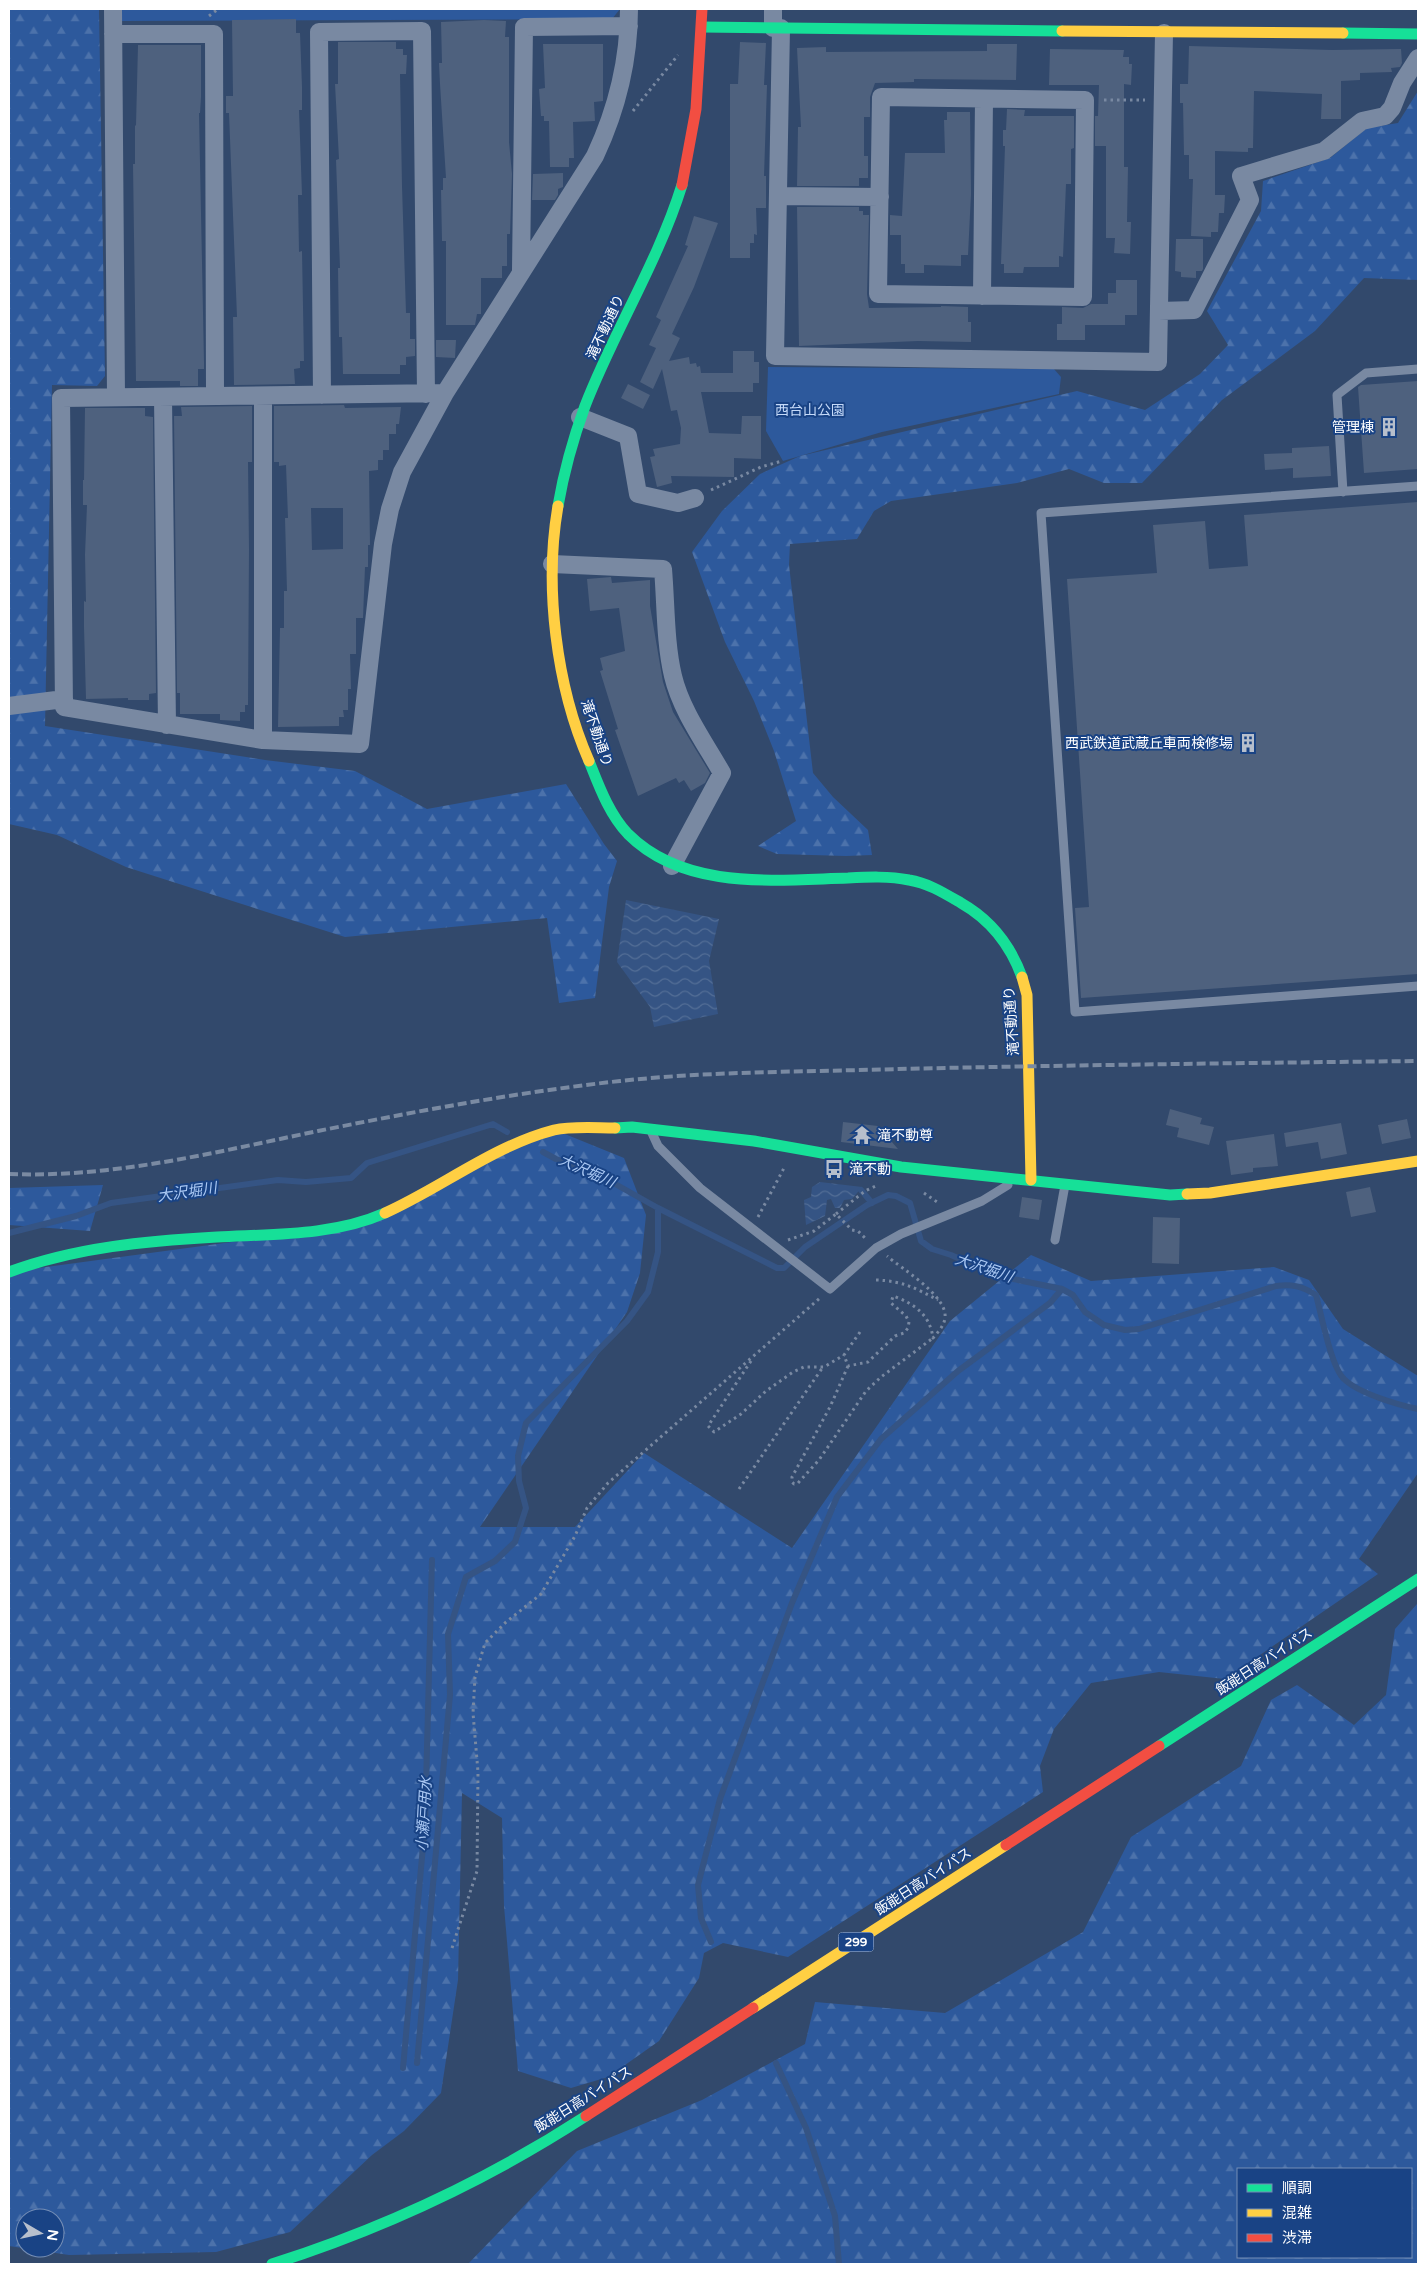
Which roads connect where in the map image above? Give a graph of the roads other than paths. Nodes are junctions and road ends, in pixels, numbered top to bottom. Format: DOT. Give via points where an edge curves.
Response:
graph roads {
  1 [pos="113,9"];
  2 [pos="702,9"];
  3 [pos="773,9"];
  4 [pos="629,17"];
  5 [pos="702,27"];
  6 [pos="777,28"];
  7 [pos="1164,33"];
  8 [pos="113,34"];
  9 [pos="1418,34"];
  10 [pos="1418,58"];
  11 [pos="984,99"];
  12 [pos="778,196"];
  13 [pos="880,197"];
  14 [pos="521,270"];
  15 [pos="982,296"];
  16 [pos="1159,311"];
  17 [pos="1418,369"];
  18 [pos="426,394"];
  19 [pos="445,394"];
  20 [pos="322,395"];
  21 [pos="164,396"];
  22 [pos="215,396"];
  23 [pos="263,396"];
  24 [pos="116,397"];
  25 [pos="580,417"];
  26 [pos="1418,486"];
  27 [pos="1343,492"];
  28 [pos="695,498"];
  29 [pos="552,564"];
  30 [pos="64,699"];
  31 [pos="9,706"];
  32 [pos="166,725"];
  33 [pos="263,740"];
  34 [pos="672,866"];
  35 [pos="1418,986"];
  36 [pos="649,1128"];
  37 [pos="1418,1161"];
  38 [pos="1025,1179"];
  39 [pos="1065,1184"];
  40 [pos="1055,1240"];
  41 [pos="9,1272"];
  42 [pos="1418,1579"];
  43 [pos="272,2264"];
  1 -- 8 [label="street"];
  2 -- 5 [label="main road, 滝不動通り"];
  3 -- 6 [label="street"];
  4 -- 14 [label="street" via="624,70 606,133 595,156"];
  4 -- 14 [label="street" via="524,27"];
  5 -- 6 [label="main road"];
  5 -- 25 [label="main road, 滝不動通り" via="699,91 689,152 675,205"];
  6 -- 7 [label="main road"];
  6 -- 12 [label="street"];
  7 -- 9 [label="main road"];
  7 -- 16 [label="street"];
  8 -- 22 [label="street" via="214,34"];
  8 -- 24 [label="street"];
  10 -- 16 [label="street" via="1385,116 1362,121 1324,151 1241,176 1250,200 1194,310"];
  11 -- 13 [label="street" via="881,97"];
  11 -- 15 [label="street"];
  11 -- 15 [label="street" via="1085,100 1083,297"];
  12 -- 13 [label="street"];
  12 -- 16 [label="street" via="775,356 1158,362"];
  13 -- 15 [label="street" via="878,294"];
  14 -- 19 [label="street"];
  17 -- 27 [label="lane" via="1366,373 1337,395"];
  18 -- 19 [label="street"];
  18 -- 20 [label="street"];
  18 -- 20 [label="street" via="422,31 319,32"];
  19 -- 33 [label="street" via="402,472 390,509 383,544 360,744"];
  20 -- 23 [label="street"];
  21 -- 22 [label="street"];
  21 -- 24 [label="street"];
  21 -- 32 [label="street"];
  22 -- 23 [label="street"];
  23 -- 33 [label="street"];
  24 -- 30 [label="street" via="61,398"];
  25 -- 28 [label="street" via="628,436 638,494 678,503"];
  25 -- 29 [label="main road, 滝不動通り" via="564,472"];
  26 -- 27 [label="lane"];
  27 -- 35 [label="lane" via="1041,514 1075,1012"];
  29 -- 34 [label="main road, 滝不動通り" via="556,633 568,696 589,764 618,821 644,848"];
  29 -- 34 [label="street" via="663,569 674,677 684,704 722,773"];
  30 -- 31 [label="street"];
  30 -- 32 [label="street" via="64,707"];
  32 -- 33 [label="street"];
  34 -- 38 [label="main road, 滝不動通り" via="700,874 739,879 877,877 910,880 939,890 992,924 1020,968 1027,995"];
  36 -- 38 [label="main road" via="901,1167"];
  36 -- 38 [label="lane" via="658,1146 700,1188 830,1289 876,1248"];
  36 -- 41 [label="main road" via="555,1130 506,1148 412,1201 344,1227 90,1249"];
  37 -- 39 [label="main road" via="1210,1193 1170,1195"];
  38 -- 39 [label="main road"];
  39 -- 40 [label="lane"];
  42 -- 43 [label="main road, 飯能日高バイパス / 299" via="565,2130 421,2208 328,2247"];
}
